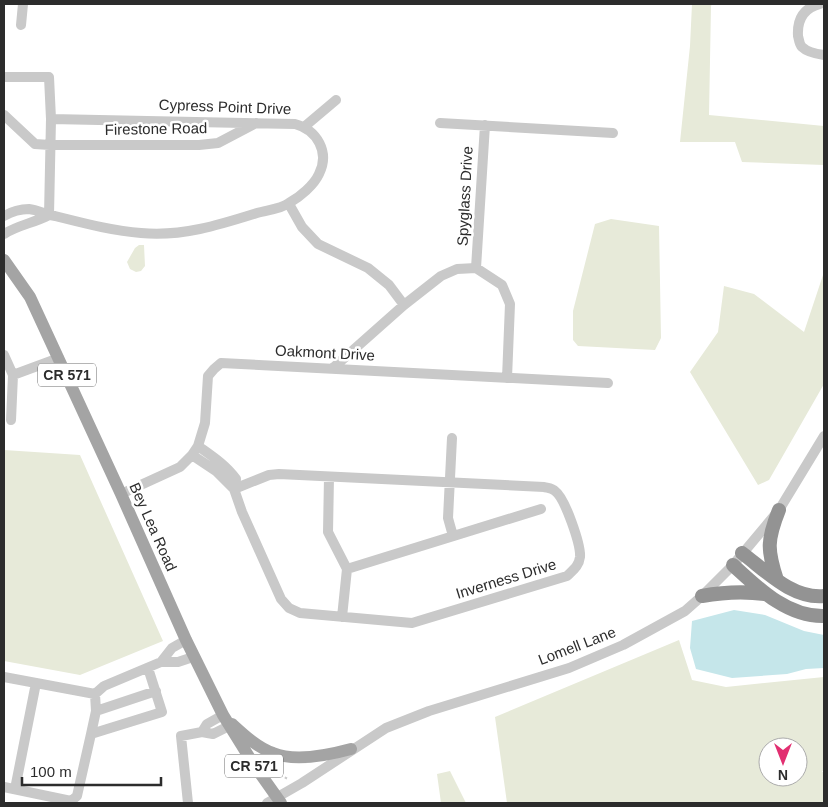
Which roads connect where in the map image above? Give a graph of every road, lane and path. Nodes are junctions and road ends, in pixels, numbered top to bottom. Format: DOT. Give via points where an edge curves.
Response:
graph roads {
  1 [pos="23,4"];
  2 [pos="820,4"];
  3 [pos="21,25"];
  4 [pos="824,54"];
  5 [pos="4,78"];
  6 [pos="336,100"];
  7 [pos="4,115"];
  8 [pos="50,119"];
  9 [pos="258,122"];
  10 [pos="440,123"];
  11 [pos="485,125"];
  12 [pos="304,126"];
  13 [pos="613,133"];
  14 [pos="50,144"];
  15 [pos="288,204"];
  16 [pos="48,215"];
  17 [pos="4,216"];
  18 [pos="4,234"];
  19 [pos="4,260"];
  20 [pos="476,268"];
  21 [pos="404,305"];
  22 [pos="4,355"];
  23 [pos="59,358"];
  24 [pos="333,368"];
  25 [pos="13,375"];
  26 [pos="507,378"];
  27 [pos="608,383"];
  28 [pos="11,420"];
  29 [pos="824,436"];
  30 [pos="452,438"];
  31 [pos="195,451"];
  32 [pos="329,477"];
  33 [pos="449,483"];
  34 [pos="234,489"];
  35 [pos="121,494"];
  36 [pos="541,509"];
  37 [pos="779,510"];
  38 [pos="453,536"];
  39 [pos="742,553"];
  40 [pos="733,565"];
  41 [pos="347,570"];
  42 [pos="777,580"];
  43 [pos="766,594"];
  44 [pos="702,596"];
  45 [pos="824,596"];
  46 [pos="824,616"];
  47 [pos="342,617"];
  48 [pos="186,640"];
  49 [pos="193,656"];
  50 [pos="160,662"];
  51 [pos="148,668"];
  52 [pos="4,677"];
  53 [pos="36,683"];
  54 [pos="156,691"];
  55 [pos="94,694"];
  56 [pos="96,711"];
  57 [pos="226,721"];
  58 [pos="91,734"];
  59 [pos="351,749"];
  60 [pos="273,758"];
  61 [pos="288,779"];
  62 [pos="4,787"];
  63 [pos="15,789"];
  64 [pos="275,802"];
  65 [pos="188,803"];
  1 -- 3 [label="street"];
  2 -- 4 [label="street" via="804,11 798,26 799,41 802,47"];
  5 -- 8 [label="street" via="49,77"];
  6 -- 12 [label="street"];
  7 -- 14 [label="street, Firestone Road" via="35,144"];
  8 -- 9 [label="street, Cypress Point Drive"];
  8 -- 14 [label="street"];
  9 -- 12 [label="street, Cypress Point Drive"];
  9 -- 14 [label="street, Firestone Road" via="218,143 199,146"];
  10 -- 11 [label="street, Spyglass Drive"];
  11 -- 13 [label="street, Spyglass Drive"];
  11 -- 20 [label="street, Spyglass Drive"];
  12 -- 15 [label="street, Cypress Point Drive" via="319,141 323,158 320,174"];
  14 -- 16 [label="street"];
  15 -- 16 [label="street, Cypress Point Drive" via="181,233 140,233"];
  15 -- 21 [label="street" via="302,227 318,244 368,268 389,285"];
  16 -- 17 [label="street" via="30,209"];
  16 -- 18 [label="street" via="16,226"];
  19 -- 23 [label="main road, Bey Lea Road / CR 571" via="30,297"];
  20 -- 21 [label="street" via="457,269 441,276"];
  20 -- 26 [label="street" via="502,285 510,304"];
  21 -- 24 [label="street"];
  22 -- 25 [label="street"];
  23 -- 25 [label="street"];
  23 -- 35 [label="main road, Bey Lea Road / CR 571"];
  24 -- 26 [label="street, Oakmont Drive"];
  24 -- 31 [label="street, Oakmont Drive" via="222,363 208,376 206,423"];
  25 -- 28 [label="street"];
  26 -- 27 [label="street, Oakmont Drive"];
  29 -- 37 [label="street, Lomell Lane"];
  30 -- 33 [label="street"];
  31 -- 34 [label="street, Inverness Drive"];
  31 -- 35 [label="street" via="180,467"];
  32 -- 33 [label="street, Inverness Drive"];
  32 -- 34 [label="street, Inverness Drive" via="269,475"];
  32 -- 41 [label="street" via="328,532"];
  33 -- 38 [label="street" via="448,518"];
  33 -- 47 [label="street, Inverness Drive" via="554,490 561,499 579,546 577,566 567,576 412,623"];
  34 -- 47 [label="street, Inverness Drive" via="281,599 300,613"];
  35 -- 48 [label="main road, Bey Lea Road / CR 571"];
  36 -- 38 [label="street"];
  37 -- 39 [label="street, Lomell Lane"];
  37 -- 42 [label="highway" via="769,546"];
  38 -- 41 [label="street"];
  39 -- 40 [label="street, Lomell Lane"];
  39 -- 42 [label="highway"];
  40 -- 43 [label="highway"];
  40 -- 44 [label="street, Lomell Lane"];
  41 -- 47 [label="street"];
  42 -- 45 [label="highway" via="803,594"];
  43 -- 44 [label="highway" via="737,591"];
  43 -- 46 [label="highway" via="789,608"];
  44 -- 59 [label="street, Lomell Lane" via="685,611 623,645 569,668 412,718 386,728"];
  48 -- 49 [label="main road, Bey Lea Road / CR 571"];
  48 -- 50 [label="street" via="172,648"];
  49 -- 50 [label="street" via="178,662"];
  49 -- 57 [label="main road, Bey Lea Road / CR 571"];
  50 -- 51 [label="street"];
  51 -- 54 [label="street"];
  51 -- 55 [label="street" via="104,686"];
  52 -- 53 [label="street"];
  53 -- 55 [label="street"];
  53 -- 63 [label="street"];
  54 -- 56 [label="street"];
  54 -- 58 [label="street" via="162,712"];
  55 -- 56 [label="street"];
  56 -- 58 [label="street"];
  57 -- 59 [label="main road" via="275,754 314,756"];
  57 -- 64 [label="main road, Bey Lea Road / CR 571"];
  57 -- 65 [label="street" via="213,734 202,732 184,735 180,739"];
  58 -- 63 [label="street" via="77,796 71,801"];
  59 -- 64 [label="street, Lomell Lane"];
  60 -- 61 [label="path" via="276,773"];
  62 -- 63 [label="street"];
}
